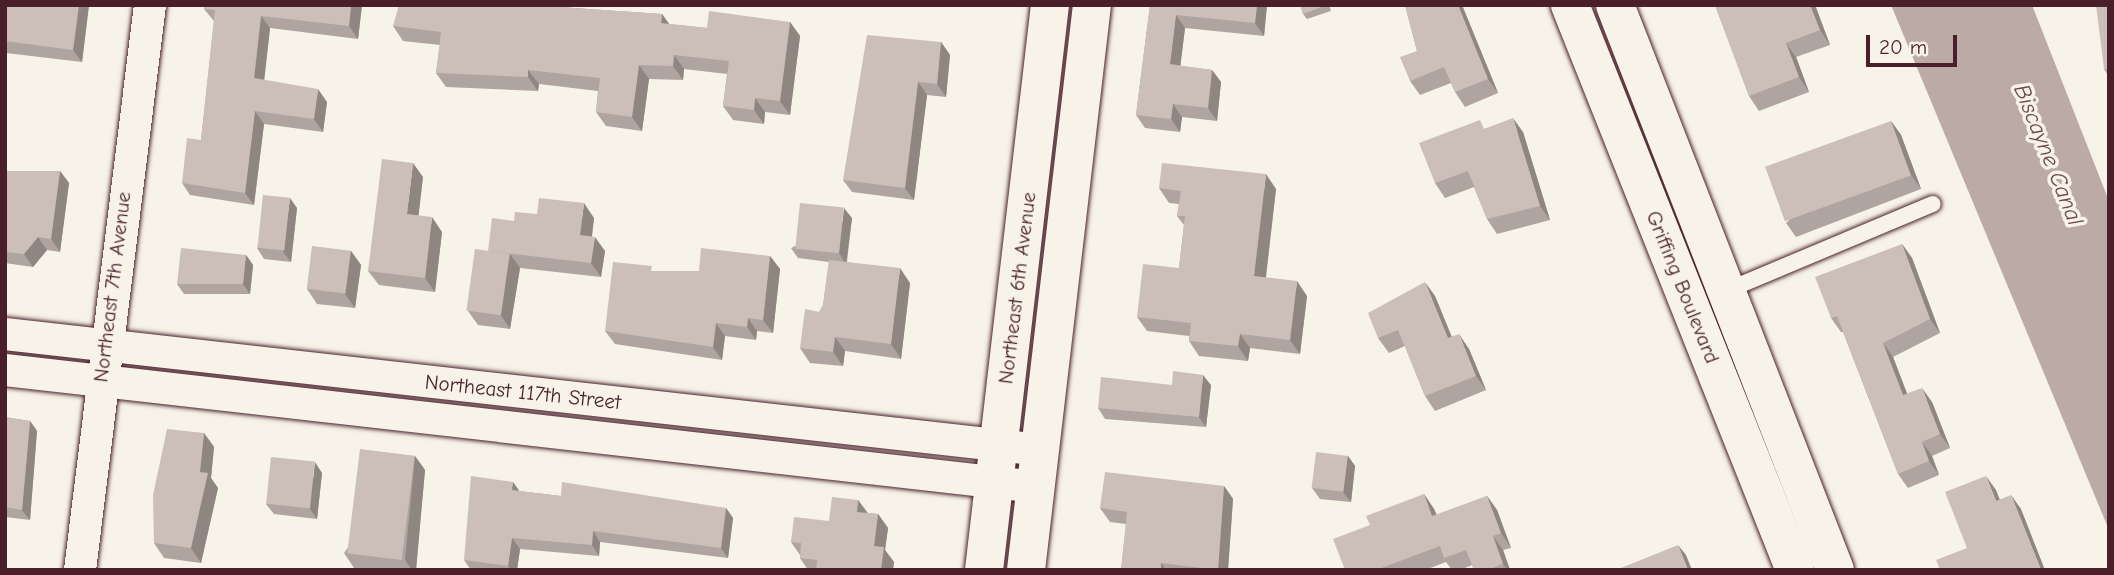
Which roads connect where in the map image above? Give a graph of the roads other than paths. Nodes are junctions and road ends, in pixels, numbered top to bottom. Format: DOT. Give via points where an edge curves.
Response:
graph roads {
  1 [pos="150,5"];
  2 [pos="1050,5"];
  3 [pos="1570,5"];
  4 [pos="1615,5"];
  5 [pos="1087,6"];
  6 [pos="1933,204"];
  7 [pos="1728,290"];
  8 [pos="5,334"];
  9 [pos="103,345"];
  10 [pos="5,370"];
  11 [pos="100,380"];
  12 [pos="996,463"];
  13 [pos="1038,468"];
  14 [pos="79,570"];
  15 [pos="984,570"];
  16 [pos="1026,570"];
  17 [pos="1795,570"];
  18 [pos="1835,570"];
  1 -- 9 [label="street, Northeast 7th Avenue"];
  2 -- 12 [label="street, Northeast 6th Avenue"];
  3 -- 17 [label="street, Griffing Boulevard"];
  4 -- 7 [label="street, Griffing Boulevard"];
  5 -- 13 [label="street, Northeast 6th Avenue"];
  6 -- 7 [label="lane"];
  7 -- 18 [label="street, Griffing Boulevard"];
  8 -- 9 [label="street, Northeast 117th Street"];
  9 -- 11 [label="street, Northeast 7th Avenue"];
  9 -- 12 [label="street, Northeast 117th Street"];
  10 -- 11 [label="street, Northeast 117th Street"];
  11 -- 12 [label="street, Northeast 117th Street"];
  11 -- 14 [label="street, Northeast 7th Avenue"];
  12 -- 13 [label="street, Northeast 117th Street"];
  12 -- 15 [label="street, Northeast 6th Avenue"];
  13 -- 16 [label="street, Northeast 6th Avenue"];
}
